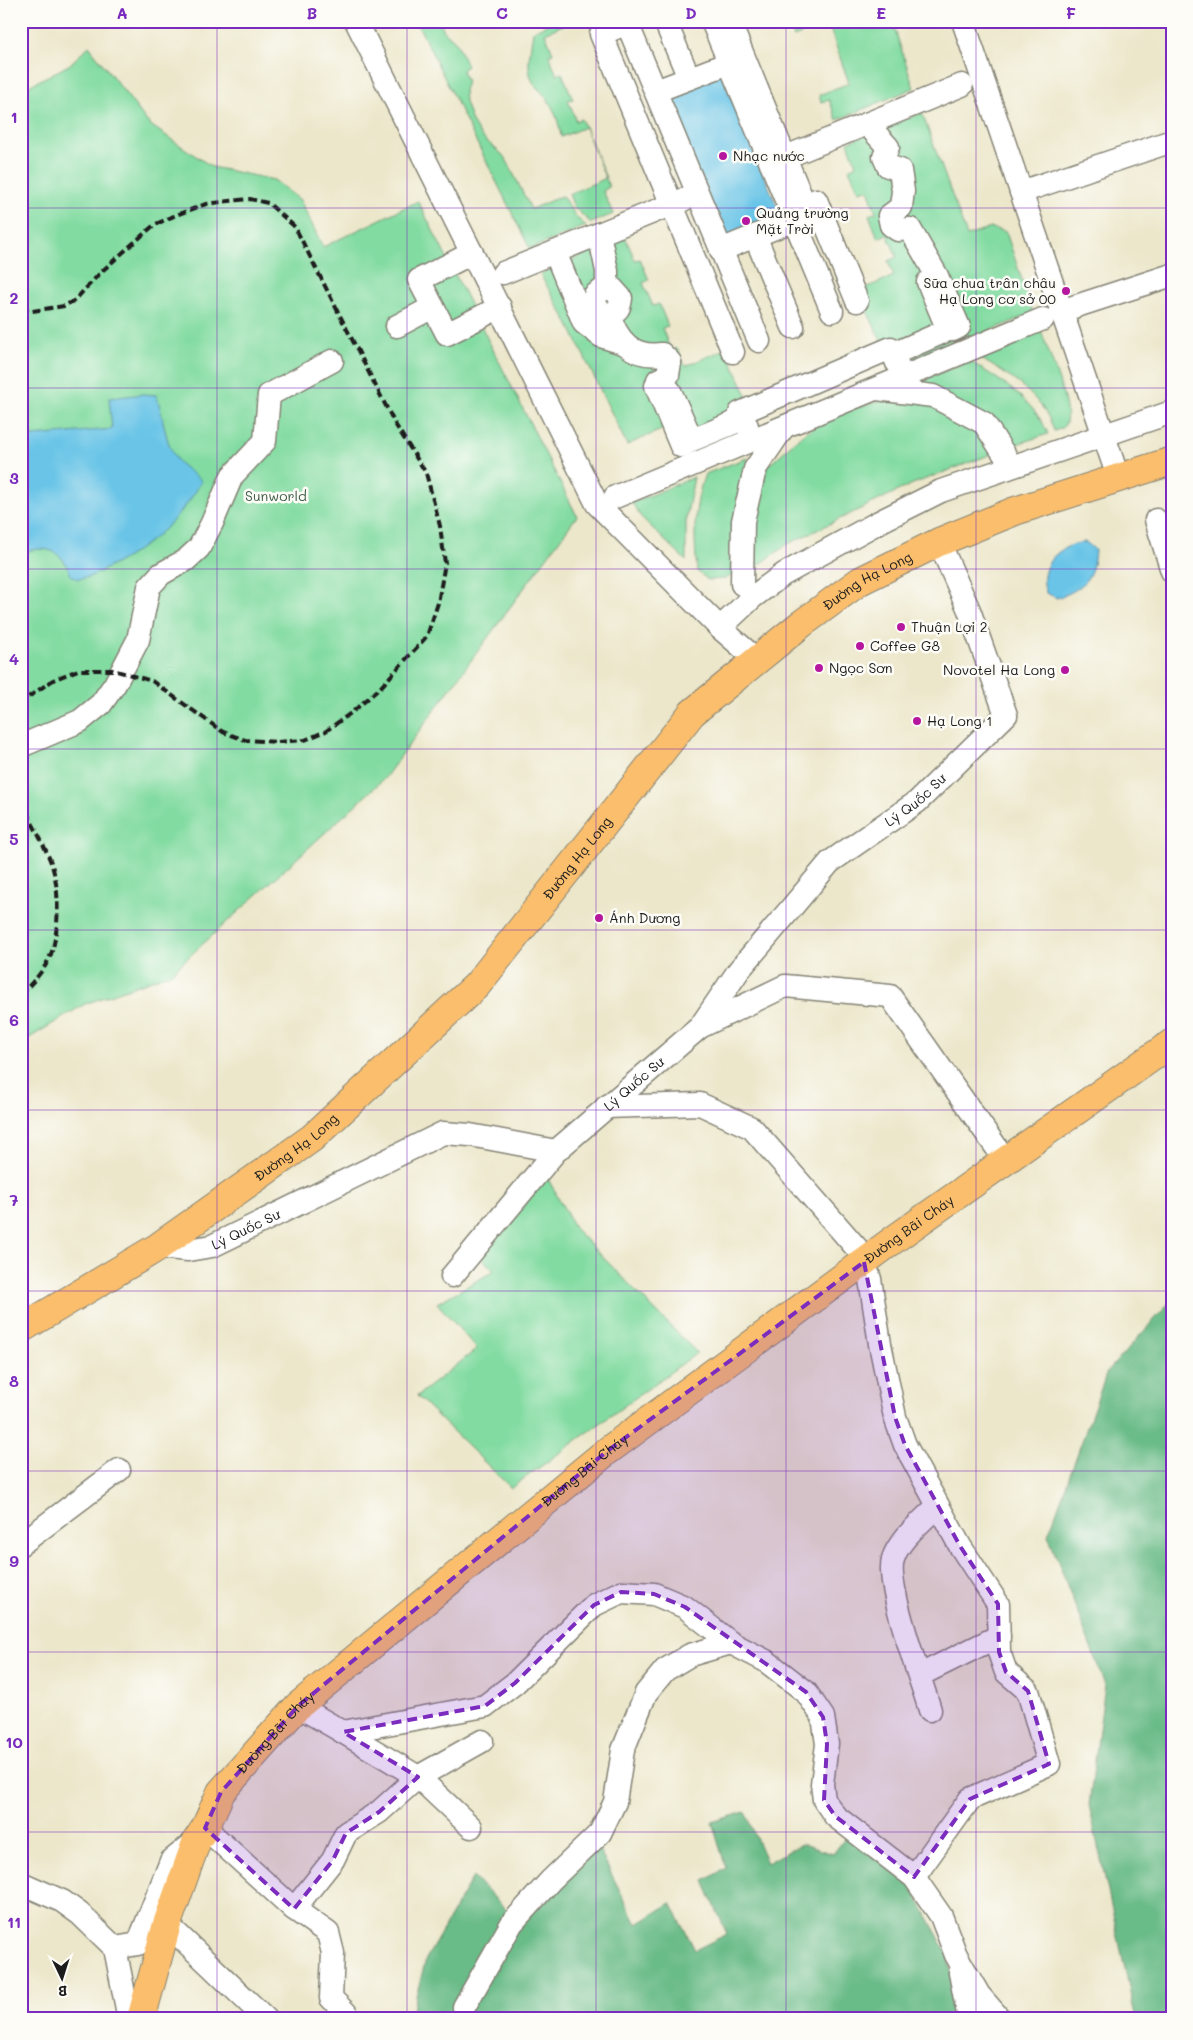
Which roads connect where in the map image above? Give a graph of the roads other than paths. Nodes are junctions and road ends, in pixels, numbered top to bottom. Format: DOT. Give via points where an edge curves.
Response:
graph roads {
  1 [pos="356,21"];
  2 [pos="665,21"];
  3 [pos="712,21"];
  4 [pos="730,21"];
  5 [pos="743,21"];
  6 [pos="963,21"];
  7 [pos="625,24"];
  8 [pos="729,63"];
  9 [pos="689,78"];
  10 [pos="962,85"];
  11 [pos="656,91"];
  12 [pos="867,124"];
  13 [pos="1172,141"];
  14 [pos="784,158"];
  15 [pos="1021,192"];
  16 [pos="685,199"];
  17 [pos="794,220"];
  18 [pos="599,234"];
  19 [pos="755,236"];
  20 [pos="721,250"];
  21 [pos="555,252"];
  22 [pos="472,253"];
  23 [pos="504,273"];
  24 [pos="1172,275"];
  25 [pos="433,306"];
  26 [pos="500,307"];
  27 [pos="1052,315"];
  28 [pos="397,326"];
  29 [pos="793,327"];
  30 [pos="624,343"];
  31 [pos="893,354"];
  32 [pos="332,361"];
  33 [pos="840,370"];
  34 [pos="903,377"];
  35 [pos="799,388"];
  36 [pos="875,389"];
  37 [pos="852,399"];
  38 [pos="1172,412"];
  39 [pos="812,415"];
  40 [pos="743,419"];
  41 [pos="783,428"];
  42 [pos="1103,436"];
  43 [pos="754,439"];
  44 [pos="1006,457"];
  45 [pos="1172,461"];
  46 [pos="1118,477"];
  47 [pos="615,497"];
  48 [pos="1156,520"];
  49 [pos="939,542"];
  50 [pos="1172,571"];
  51 [pos="742,584"];
  52 [pos="720,628"];
  53 [pos="757,660"];
  54 [pos="21,746"];
  55 [pos="700,1027"];
  56 [pos="1172,1043"];
  57 [pos="606,1107"];
  58 [pos="556,1151"];
  59 [pos="1006,1161"];
  60 [pos="158,1247"];
  61 [pos="864,1262"];
  62 [pos="452,1276"];
  63 [pos="21,1329"];
  64 [pos="119,1470"];
  65 [pos="937,1506"];
  66 [pos="21,1544"];
  67 [pos="999,1636"];
  68 [pos="731,1642"];
  69 [pos="920,1674"];
  70 [pos="298,1706"];
  71 [pos="930,1710"];
  72 [pos="343,1732"];
  73 [pos="482,1741"];
  74 [pos="418,1777"];
  75 [pos="471,1827"];
  76 [pos="201,1834"];
  77 [pos="914,1876"];
  78 [pos="21,1884"];
  79 [pos="294,1908"];
  80 [pos="167,1924"];
  81 [pos="115,1948"];
  82 [pos="956,1955"];
  83 [pos="464,2007"];
  84 [pos="129,2019"];
  85 [pos="140,2019"];
  86 [pos="266,2019"];
  87 [pos="344,2019"];
  88 [pos="969,2019"];
  89 [pos="1000,2019"];
  1 -- 22 [label="street"];
  2 -- 9 [label="street"];
  3 -- 8 [label="street"];
  4 -- 14 [label="street"];
  5 -- 14 [label="street"];
  6 -- 15 [label="street"];
  7 -- 11 [label="street"];
  7 -- 16 [label="street"];
  8 -- 9 [label="street"];
  8 -- 14 [label="street"];
  9 -- 11 [label="street"];
  10 -- 12 [label="street"];
  11 -- 16 [label="street"];
  12 -- 14 [label="street"];
  12 -- 31 [label="street" via="888,147 884,157 888,166 900,170 901,207 889,216 891,225 898,230 910,229 937,276 959,327 953,330 933,280 928,282 948,330"];
  13 -- 15 [label="street"];
  14 -- 17 [label="street"];
  14 -- 17 [label="street" via="845,306"];
  15 -- 27 [label="street"];
  16 -- 18 [label="street"];
  16 -- 20 [label="street"];
  16 -- 20 [label="street" via="746,347"];
  17 -- 19 [label="street"];
  18 -- 21 [label="street"];
  18 -- 30 [label="street" via="607,287 614,289 621,298 616,312 609,314 614,331"];
  19 -- 20 [label="street"];
  19 -- 29 [label="street"];
  21 -- 23 [label="street"];
  21 -- 30 [label="street" via="584,323 601,336"];
  22 -- 25 [label="street" via="419,280"];
  22 -- 26 [label="street"];
  24 -- 27 [label="street"];
  25 -- 26 [label="street" via="447,334"];
  25 -- 28 [label="street"];
  26 -- 52 [label="street" via="597,504"];
  27 -- 34 [label="street"];
  27 -- 42 [label="street"];
  30 -- 40 [label="street" via="649,356 662,354 670,362 668,375 658,380 656,386 681,446 686,444 665,394 670,391 692,440"];
  31 -- 33 [label="street" via="891,348"];
  31 -- 34 [label="street"];
  32 -- 54 [label="street" via="270,395 264,441 232,476 198,548 186,560 161,574 149,587 138,640 101,704 80,721"];
  33 -- 35 [label="street"];
  33 -- 37 [label="street"];
  34 -- 36 [label="street"];
  35 -- 39 [label="street"];
  35 -- 40 [label="street" via="740,413"];
  36 -- 37 [label="street"];
  36 -- 44 [label="street" via="933,396 984,423"];
  37 -- 39 [label="street"];
  38 -- 42 [label="street"];
  39 -- 41 [label="street"];
  40 -- 43 [label="street"];
  41 -- 43 [label="street"];
  41 -- 51 [label="street" via="755,469 743,521"];
  42 -- 46 [label="street"];
  42 -- 52 [label="street" via="941,492 879,522 784,574"];
  43 -- 47 [label="street"];
  45 -- 46 [label="main road, Đường Hạ Long"];
  46 -- 49 [label="main road, Đường Hạ Long" via="1015,511"];
  48 -- 50 [label="street"];
  49 -- 53 [label="main road, Đường Hạ Long" via="860,581"];
  49 -- 55 [label="street, Lý Quốc Sư" via="969,610 1006,715 917,802 830,862 739,970"];
  52 -- 53 [label="street"];
  53 -- 60 [label="main road, Đường Hạ Long" via="692,713 477,985 312,1138"];
  55 -- 57 [label="street, Lý Quốc Sư"];
  55 -- 59 [label="street" via="785,986 890,996"];
  56 -- 59 [label="main road, Đường Bãi Cháy"];
  57 -- 58 [label="street, Lý Quốc Sư"];
  57 -- 61 [label="street" via="700,1104 752,1128 858,1249"];
  58 -- 60 [label="street, Lý Quốc Sư" via="443,1133 212,1246 188,1250"];
  58 -- 62 [label="street"];
  59 -- 61 [label="main road, Đường Bãi Cháy"];
  60 -- 63 [label="main road, Đường Hạ Long"];
  61 -- 65 [label="street" via="870,1279 895,1417 905,1445"];
  61 -- 70 [label="main road, Đường Bãi Cháy" via="606,1452"];
  64 -- 66 [label="street"];
  65 -- 67 [label="street" via="998,1604"];
  65 -- 69 [label="street" via="899,1547 893,1558 897,1602"];
  67 -- 69 [label="street"];
  67 -- 77 [label="street" via="999,1652 1006,1672 1028,1691 1049,1764 970,1799"];
  68 -- 72 [label="street" via="685,1607 654,1594 621,1592 594,1605 514,1683 485,1706"];
  68 -- 77 [label="street" via="766,1660 806,1692 823,1717 828,1744 822,1784 824,1800 835,1816"];
  68 -- 83 [label="street" via="690,1655 665,1670 646,1692 623,1750 615,1802 600,1832 512,1923"];
  69 -- 71 [label="street"];
  70 -- 72 [label="street"];
  70 -- 76 [label="main road, Đường Bãi Cháy" via="221,1792"];
  72 -- 74 [label="street"];
  73 -- 74 [label="street"];
  74 -- 75 [label="street"];
  74 -- 79 [label="street" via="379,1812 346,1833 333,1860"];
  76 -- 79 [label="street"];
  76 -- 80 [label="main road, Đường Bãi Cháy"];
  76 -- 81 [label="street" via="171,1861 138,1944"];
  77 -- 82 [label="street" via="941,1916"];
  78 -- 81 [label="street" via="62,1901"];
  79 -- 87 [label="street" via="328,1933 333,1954 331,1998 346,2012"];
  80 -- 85 [label="main road, Đường Bãi Cháy"];
  80 -- 86 [label="street"];
  81 -- 84 [label="street"];
  82 -- 88 [label="street"];
  82 -- 89 [label="street" via="979,1995"];
}
